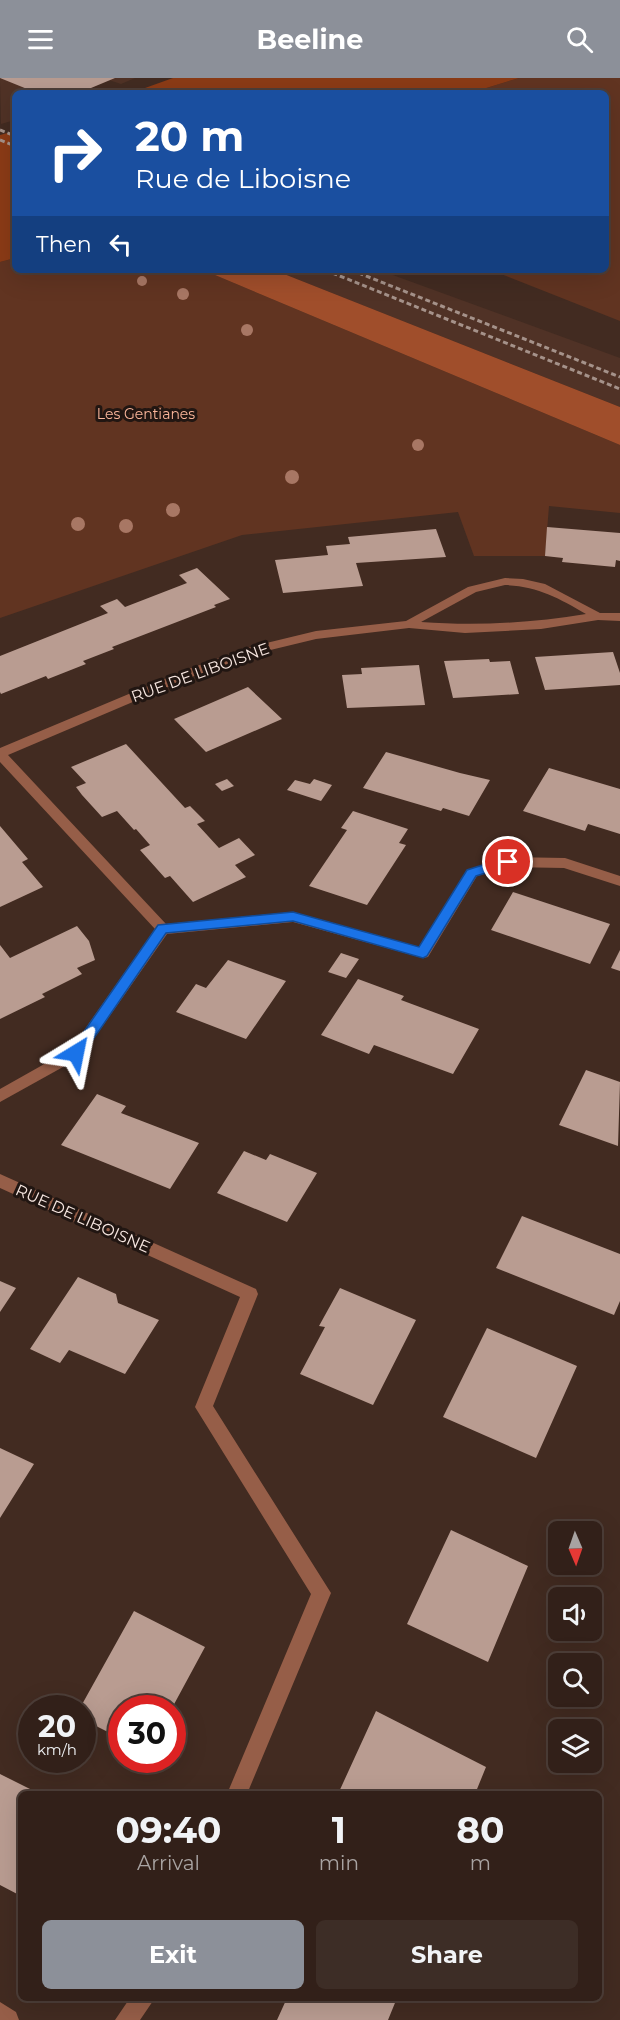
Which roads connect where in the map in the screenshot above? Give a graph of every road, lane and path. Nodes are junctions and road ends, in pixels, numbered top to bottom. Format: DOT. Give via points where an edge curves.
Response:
graph roads {
  1 [pos="598,616"];
  2 [pos="620,617"];
  3 [pos="410,624"];
  4 [pos="0,753"];
  5 [pos="620,880"];
  6 [pos="163,929"];
  7 [pos="0,1096"];
  8 [pos="0,1181"];
  9 [pos="238,1791"];
  10 [pos="142,2001"];
  11 [pos="0,2013"];
  12 [pos="9,2020"];
  13 [pos="126,2020"];
  1 -- 2 [label="street, RUE DE LIBOISNE"];
  1 -- 3 [label="street, RUE DE LIBOISNE" via="465,630"];
  1 -- 3 [label="street, RUE DE LIBOISNE" via="543,586 509,579 464,592"];
  3 -- 4 [label="street, RUE DE LIBOISNE" via="316,635 254,650 190,672"];
  4 -- 6 [label="street, RUE DE LIBOISNE"];
  5 -- 6 [label="street" via="565,863 508,862 471,873 423,953 293,917"];
  6 -- 7 [label="street" via="76,1053"];
  8 -- 9 [label="street, RUE DE LIBOISNE" via="250,1294 204,1407 321,1593"];
  10 -- 13 [label="street"];
  11 -- 12 [label="street"];
}
